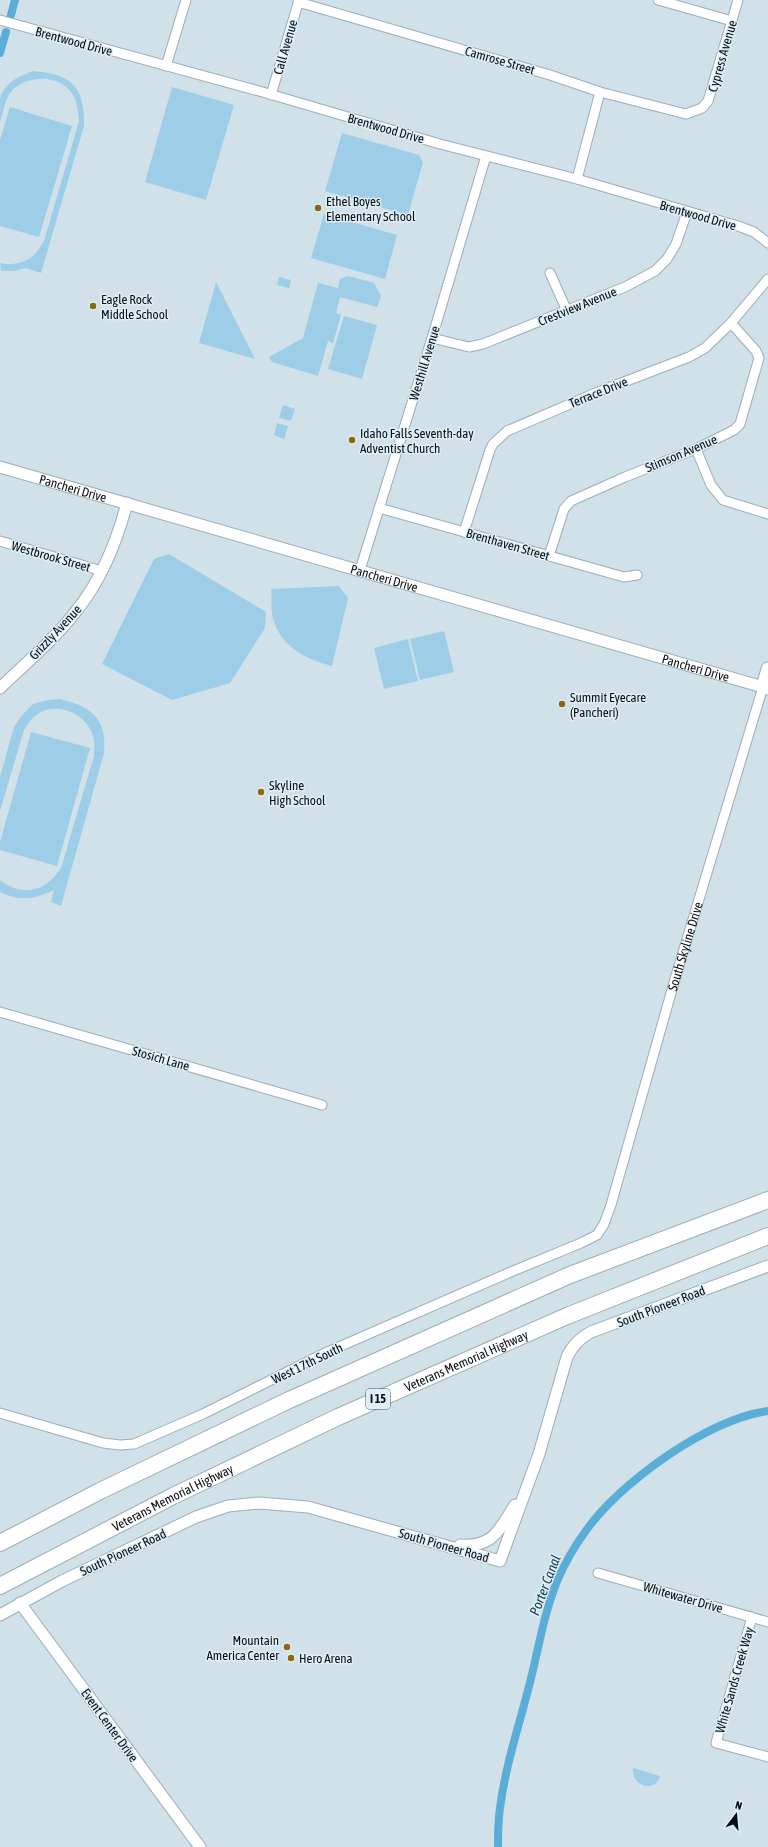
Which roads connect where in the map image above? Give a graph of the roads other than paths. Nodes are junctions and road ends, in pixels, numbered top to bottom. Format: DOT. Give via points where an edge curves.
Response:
graph roads {
  1 [pos="186,0"];
  2 [pos="658,0"];
  3 [pos="738,0"];
  4 [pos="299,1"];
  5 [pos="0,20"];
  6 [pos="732,21"];
  7 [pos="166,66"];
  8 [pos="600,92"];
  9 [pos="271,95"];
  10 [pos="701,109"];
  11 [pos="486,156"];
  12 [pos="577,179"];
  13 [pos="687,212"];
  14 [pos="768,243"];
  15 [pos="550,273"];
  16 [pos="768,279"];
  17 [pos="566,311"];
  18 [pos="731,323"];
  19 [pos="432,338"];
  20 [pos="696,449"];
  21 [pos="0,467"];
  22 [pos="127,503"];
  23 [pos="379,508"];
  24 [pos="768,514"];
  25 [pos="464,532"];
  26 [pos="0,541"];
  27 [pos="549,556"];
  28 [pos="360,570"];
  29 [pos="102,571"];
  30 [pos="637,576"];
  31 [pos="768,669"];
  32 [pos="765,687"];
  33 [pos="0,688"];
  34 [pos="0,1012"];
  35 [pos="322,1105"];
  36 [pos="768,1200"];
  37 [pos="604,1224"];
  38 [pos="768,1236"];
  39 [pos="768,1266"];
  40 [pos="0,1413"];
  41 [pos="527,1488"];
  42 [pos="0,1544"];
  43 [pos="441,1544"];
  44 [pos="598,1573"];
  45 [pos="0,1586"];
  46 [pos="20,1604"];
  47 [pos="0,1615"];
  48 [pos="752,1617"];
  49 [pos="768,1622"];
  50 [pos="768,1758"];
  51 [pos="200,1847"];
  1 -- 7 [label="street"];
  2 -- 6 [label="street"];
  3 -- 6 [label="street, Cypress Avenue"];
  4 -- 8 [label="street, Camrose Street"];
  4 -- 9 [label="street, Call Avenue"];
  5 -- 7 [label="street, Brentwood Drive"];
  6 -- 10 [label="street, Cypress Avenue" via="708,101"];
  7 -- 9 [label="street, Brentwood Drive"];
  8 -- 10 [label="street, Camrose Street" via="686,114"];
  8 -- 12 [label="street"];
  9 -- 11 [label="street, Brentwood Drive"];
  11 -- 12 [label="street, Brentwood Drive"];
  11 -- 19 [label="street, Westhill Avenue"];
  12 -- 13 [label="street, Brentwood Drive"];
  13 -- 14 [label="street, Brentwood Drive" via="754,232"];
  13 -- 17 [label="street, Crestview Avenue" via="676,244 656,271 625,287"];
  15 -- 17 [label="street"];
  16 -- 18 [label="street, Terrace Drive"];
  17 -- 19 [label="street, Crestview Avenue" via="483,344 469,347"];
  18 -- 20 [label="street, Stimson Avenue" via="756,351 759,358 740,424 734,430"];
  18 -- 25 [label="street, Terrace Drive" via="705,348 689,357 507,431 490,450"];
  19 -- 23 [label="street, Westhill Avenue"];
  20 -- 24 [label="street" via="711,485 723,500"];
  20 -- 27 [label="street, Stimson Avenue" via="571,501 564,509"];
  21 -- 22 [label="street, Pancheri Drive"];
  22 -- 28 [label="street, Pancheri Drive"];
  22 -- 29 [label="street, Grizzly Avenue" via="123,520"];
  23 -- 25 [label="street, Brenthaven Street"];
  23 -- 28 [label="street, Westhill Avenue"];
  25 -- 27 [label="street, Brenthaven Street"];
  26 -- 29 [label="street, Westbrook Street"];
  27 -- 30 [label="street, Brenthaven Street" via="624,578"];
  28 -- 32 [label="street, Pancheri Drive"];
  29 -- 33 [label="street, Grizzly Avenue" via="74,615"];
  31 -- 32 [label="main road, South Skyline Drive"];
  32 -- 37 [label="street, South Skyline Drive" via="675,979"];
  34 -- 35 [label="street, Stosich Lane"];
  36 -- 42 [label="highway" via="570,1275 301,1394 100,1491"];
  37 -- 40 [label="street, West 17th South" via="596,1235 581,1243 325,1353 203,1414 134,1444 102,1443"];
  38 -- 45 [label="highway, Veterans Memorial Highway / I 15" via="567,1316 338,1417 173,1496"];
  39 -- 41 [label="street, South Pioneer Road" via="582,1337 572,1346"];
  41 -- 43 [label="street" via="493,1538 487,1542 469,1545"];
  41 -- 43 [label="street, South Pioneer Road" via="500,1560"];
  43 -- 46 [label="street, South Pioneer Road" via="308,1507 259,1503 228,1506 190,1520 62,1581"];
  44 -- 48 [label="street, Whitewater Drive"];
  46 -- 47 [label="street, South Pioneer Road"];
  46 -- 51 [label="street, Event Center Drive"];
  48 -- 49 [label="street, Whitewater Drive"];
  48 -- 50 [label="street, White Sands Creek Way" via="716,1743"];
}
